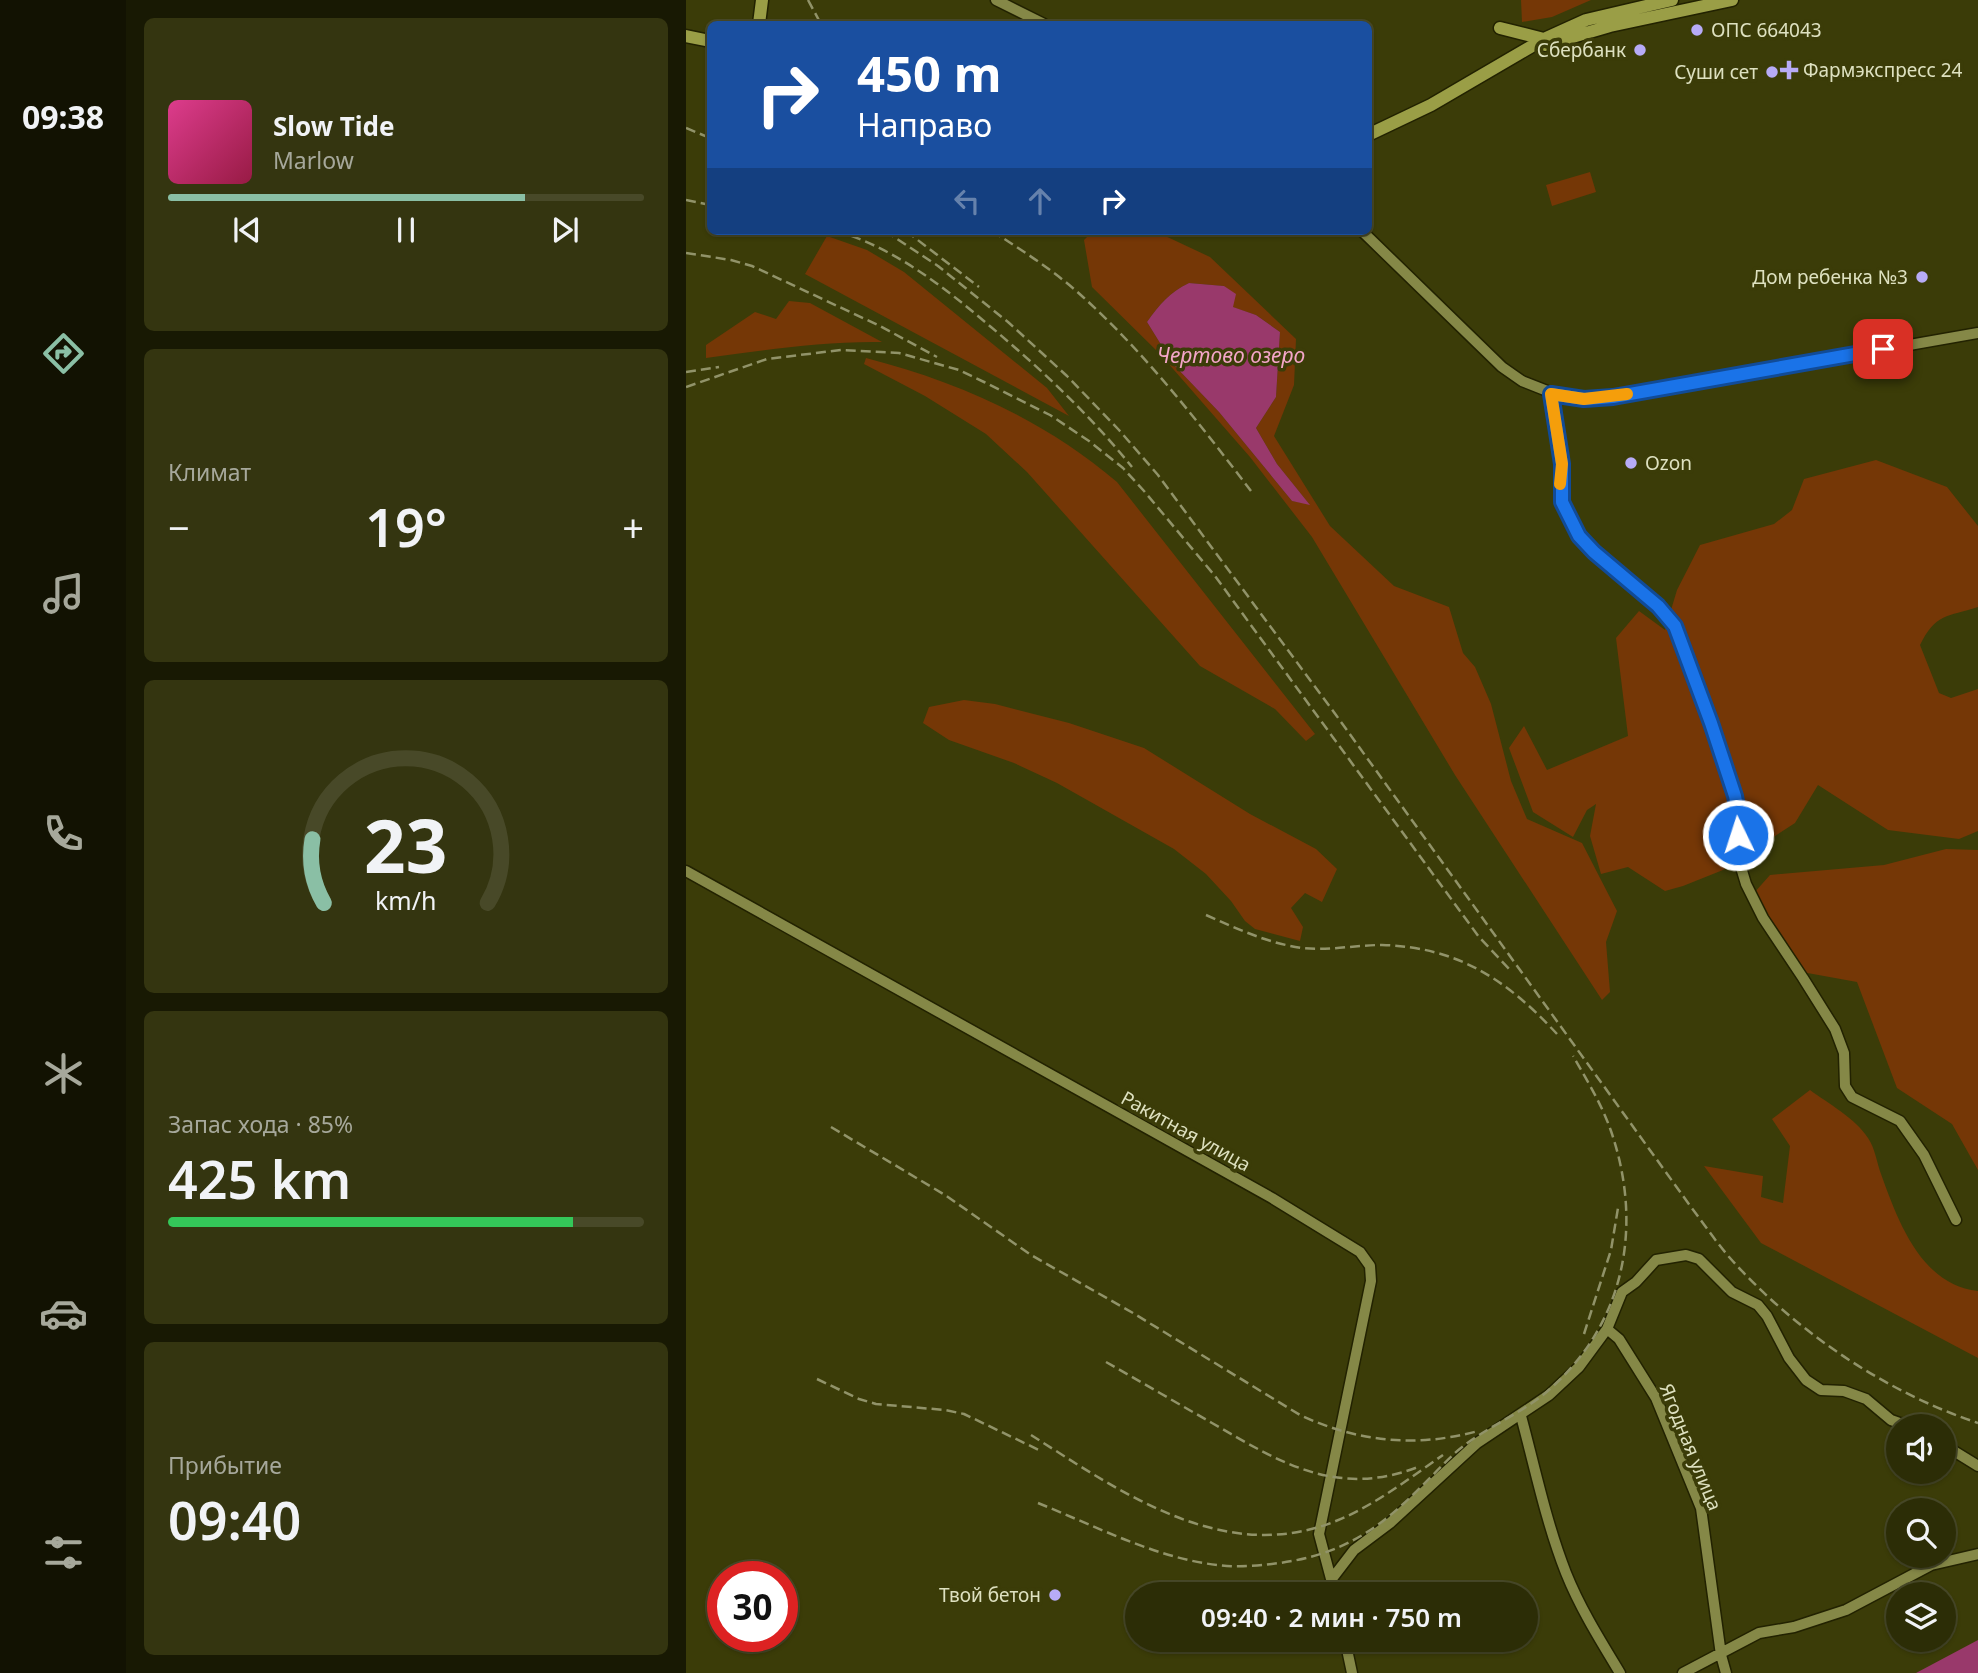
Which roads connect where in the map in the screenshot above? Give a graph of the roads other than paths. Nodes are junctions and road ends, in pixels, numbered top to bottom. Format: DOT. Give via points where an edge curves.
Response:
graph roads {
  1 [pos="762,0"];
  2 [pos="996,0"];
  3 [pos="1672,0"];
  4 [pos="1724,1"];
  5 [pos="759,21"];
  6 [pos="1038,21"];
  7 [pos="1500,28"];
  8 [pos="686,36"];
  9 [pos="1544,39"];
  10 [pos="707,40"];
  11 [pos="1528,50"];
  12 [pos="1372,133"];
  13 [pos="1366,235"];
  14 [pos="1978,333"];
  15 [pos="1551,394"];
  16 [pos="686,870"];
  17 [pos="1955,1220"];
  18 [pos="1607,1329"];
  19 [pos="1521,1416"];
  20 [pos="1886,1416"];
  21 [pos="1956,1452"];
  22 [pos="1978,1466"];
  23 [pos="1978,1554"];
  24 [pos="1331,1580"];
  25 [pos="1348,1652"];
  26 [pos="1721,1655"];
  27 [pos="1352,1673"];
  28 [pos="1620,1673"];
  29 [pos="1683,1673"];
  30 [pos="1726,1673"];
  1 -- 5 [label="main road"];
  2 -- 6 [label="street"];
  3 -- 9 [label="main road" via="1586,20"];
  4 -- 11 [label="main road" via="1609,26"];
  7 -- 9 [label="main road"];
  8 -- 10 [label="main road"];
  9 -- 11 [label="main road"];
  11 -- 12 [label="main road"];
  13 -- 15 [label="street" via="1502,367"];
  14 -- 15 [label="street" via="1613,397"];
  15 -- 17 [label="street" via="1562,464 1562,502 1579,536 1675,626 1735,796 1737,854 1746,884 1835,1029 1844,1053 1845,1086 1852,1097 1900,1121 1924,1155"];
  16 -- 24 [label="street, Ракитная улица" via="1272,1198 1360,1252 1370,1266 1371,1281 1319,1534"];
  18 -- 19 [label="street" via="1579,1367"];
  18 -- 20 [label="street" via="1622,1292 1656,1261 1686,1255 1699,1259 1732,1292 1758,1305 1768,1316 1788,1358 1806,1380 1821,1390 1844,1391 1866,1399"];
  18 -- 26 [label="street, Ягодная улица" via="1619,1339 1656,1398 1701,1508"];
  19 -- 24 [label="street" via="1476,1443 1354,1550"];
  19 -- 28 [label="street" via="1566,1572 1585,1616"];
  21 -- 22 [label="street"];
  23 -- 26 [label="street" via="1931,1565 1846,1609 1794,1627 1759,1633"];
  25 -- 27 [label="street"];
  26 -- 29 [label="street"];
  26 -- 30 [label="street, Ягодная улица"];
}
